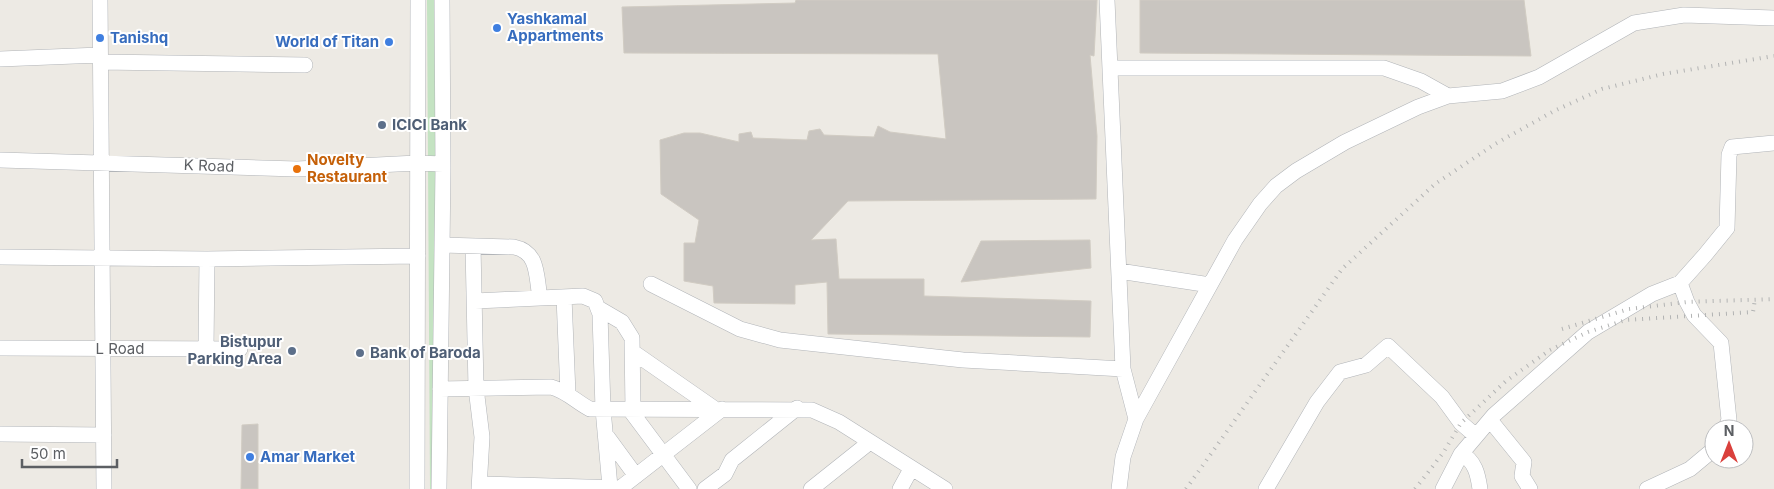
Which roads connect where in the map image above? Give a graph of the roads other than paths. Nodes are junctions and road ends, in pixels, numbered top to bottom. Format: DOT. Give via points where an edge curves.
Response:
graph roads {
  1 [pos="100,0"];
  2 [pos="418,0"];
  3 [pos="442,0"];
  4 [pos="1107,0"];
  5 [pos="1774,18"];
  6 [pos="0,58"];
  7 [pos="100,59"];
  8 [pos="305,65"];
  9 [pos="1110,68"];
  10 [pos="1448,96"];
  11 [pos="1774,144"];
  12 [pos="0,160"];
  13 [pos="100,162"];
  14 [pos="417,163"];
  15 [pos="443,164"];
  16 [pos="442,245"];
  17 [pos="474,246"];
  18 [pos="101,256"];
  19 [pos="418,256"];
  20 [pos="0,257"];
  21 [pos="207,258"];
  22 [pos="1119,270"];
  23 [pos="1680,283"];
  24 [pos="651,284"];
  25 [pos="1210,285"];
  26 [pos="564,297"];
  27 [pos="540,298"];
  28 [pos="475,301"];
  29 [pos="598,308"];
  30 [pos="0,348"];
  31 [pos="206,349"];
  32 [pos="240,349"];
  33 [pos="103,350"];
  34 [pos="633,352"];
  35 [pos="1123,369"];
  36 [pos="440,388"];
  37 [pos="476,388"];
  38 [pos="568,394"];
  39 [pos="797,408"];
  40 [pos="603,409"];
  41 [pos="719,409"];
  42 [pos="632,410"];
  43 [pos="1729,419"];
  44 [pos="1136,420"];
  45 [pos="1490,420"];
  46 [pos="0,434"];
  47 [pos="606,434"];
  48 [pos="104,435"];
  49 [pos="1476,436"];
  50 [pos="870,442"];
  51 [pos="1461,454"];
  52 [pos="662,455"];
  53 [pos="1704,457"];
  54 [pos="911,469"];
  55 [pos="636,476"];
  56 [pos="480,486"];
  57 [pos="617,488"];
  58 [pos="104,489"];
  59 [pos="417,489"];
  60 [pos="439,489"];
  61 [pos="688,489"];
  62 [pos="704,489"];
  63 [pos="811,489"];
  64 [pos="900,489"];
  65 [pos="945,489"];
  66 [pos="1119,489"];
  67 [pos="1266,489"];
  68 [pos="1443,489"];
  69 [pos="1480,489"];
  70 [pos="1530,489"];
  71 [pos="1647,489"];
  1 -- 7 [label="street"];
  2 -- 14 [label="street"];
  3 -- 15 [label="street"];
  4 -- 9 [label="street"];
  5 -- 10 [label="street" via="1684,15 1634,23 1540,77 1502,91"];
  6 -- 7 [label="street"];
  7 -- 8 [label="street"];
  7 -- 13 [label="street"];
  9 -- 10 [label="street" via="1377,68 1403,74"];
  9 -- 22 [label="street"];
  10 -- 25 [label="street" via="1345,142 1276,186 1235,240"];
  11 -- 23 [label="street" via="1732,148 1729,155 1727,228"];
  12 -- 13 [label="street, K Road"];
  13 -- 14 [label="street, K Road" via="297,169"];
  13 -- 18 [label="street"];
  14 -- 15 [label="street, K Road"];
  14 -- 19 [label="street"];
  15 -- 16 [label="street"];
  16 -- 17 [label="street"];
  16 -- 36 [label="street"];
  17 -- 27 [label="street" via="525,249 531,254"];
  17 -- 28 [label="street"];
  18 -- 20 [label="street"];
  18 -- 21 [label="street"];
  18 -- 33 [label="street"];
  19 -- 21 [label="street"];
  19 -- 59 [label="street"];
  21 -- 31 [label="street"];
  22 -- 25 [label="street"];
  22 -- 35 [label="street"];
  23 -- 43 [label="street" via="1694,315 1721,343"];
  23 -- 45 [label="street" via="1652,294 1588,332"];
  24 -- 35 [label="street" via="740,329 780,340 963,360"];
  25 -- 44 [label="street"];
  26 -- 27 [label="street"];
  26 -- 29 [label="street" via="590,298"];
  26 -- 38 [label="street"];
  27 -- 28 [label="street"];
  28 -- 37 [label="street"];
  29 -- 34 [label="street" via="629,330"];
  29 -- 40 [label="street"];
  30 -- 33 [label="street, L Road"];
  31 -- 32 [label="street, L Road"];
  31 -- 33 [label="street, L Road"];
  33 -- 48 [label="street"];
  34 -- 41 [label="street"];
  34 -- 42 [label="street"];
  35 -- 44 [label="street"];
  36 -- 37 [label="street"];
  36 -- 60 [label="street"];
  37 -- 38 [label="street" via="552,387"];
  37 -- 56 [label="street" via="482,436"];
  38 -- 40 [label="street" via="590,408"];
  39 -- 41 [label="street"];
  39 -- 50 [label="street" via="826,414"];
  39 -- 62 [label="street" via="732,460 725,474"];
  40 -- 42 [label="street"];
  40 -- 47 [label="street"];
  41 -- 42 [label="street"];
  41 -- 52 [label="street"];
  42 -- 52 [label="street"];
  44 -- 66 [label="street" via="1123,457"];
  45 -- 49 [label="street"];
  45 -- 70 [label="street" via="1524,462 1522,476"];
  46 -- 48 [label="street"];
  47 -- 55 [label="street"];
  47 -- 57 [label="street"];
  48 -- 58 [label="street"];
  49 -- 51 [label="street"];
  49 -- 67 [label="street" via="1461,424 1442,397 1388,346 1366,365 1340,372 1318,402"];
  50 -- 54 [label="street"];
  50 -- 63 [label="street"];
  51 -- 68 [label="street"];
  51 -- 69 [label="street" via="1469,457 1478,475"];
  52 -- 55 [label="street"];
  52 -- 61 [label="street"];
  53 -- 71 [label="street" via="1690,469"];
  54 -- 64 [label="street"];
  54 -- 65 [label="street"];
  55 -- 57 [label="street"];
  56 -- 57 [label="street"];
}
